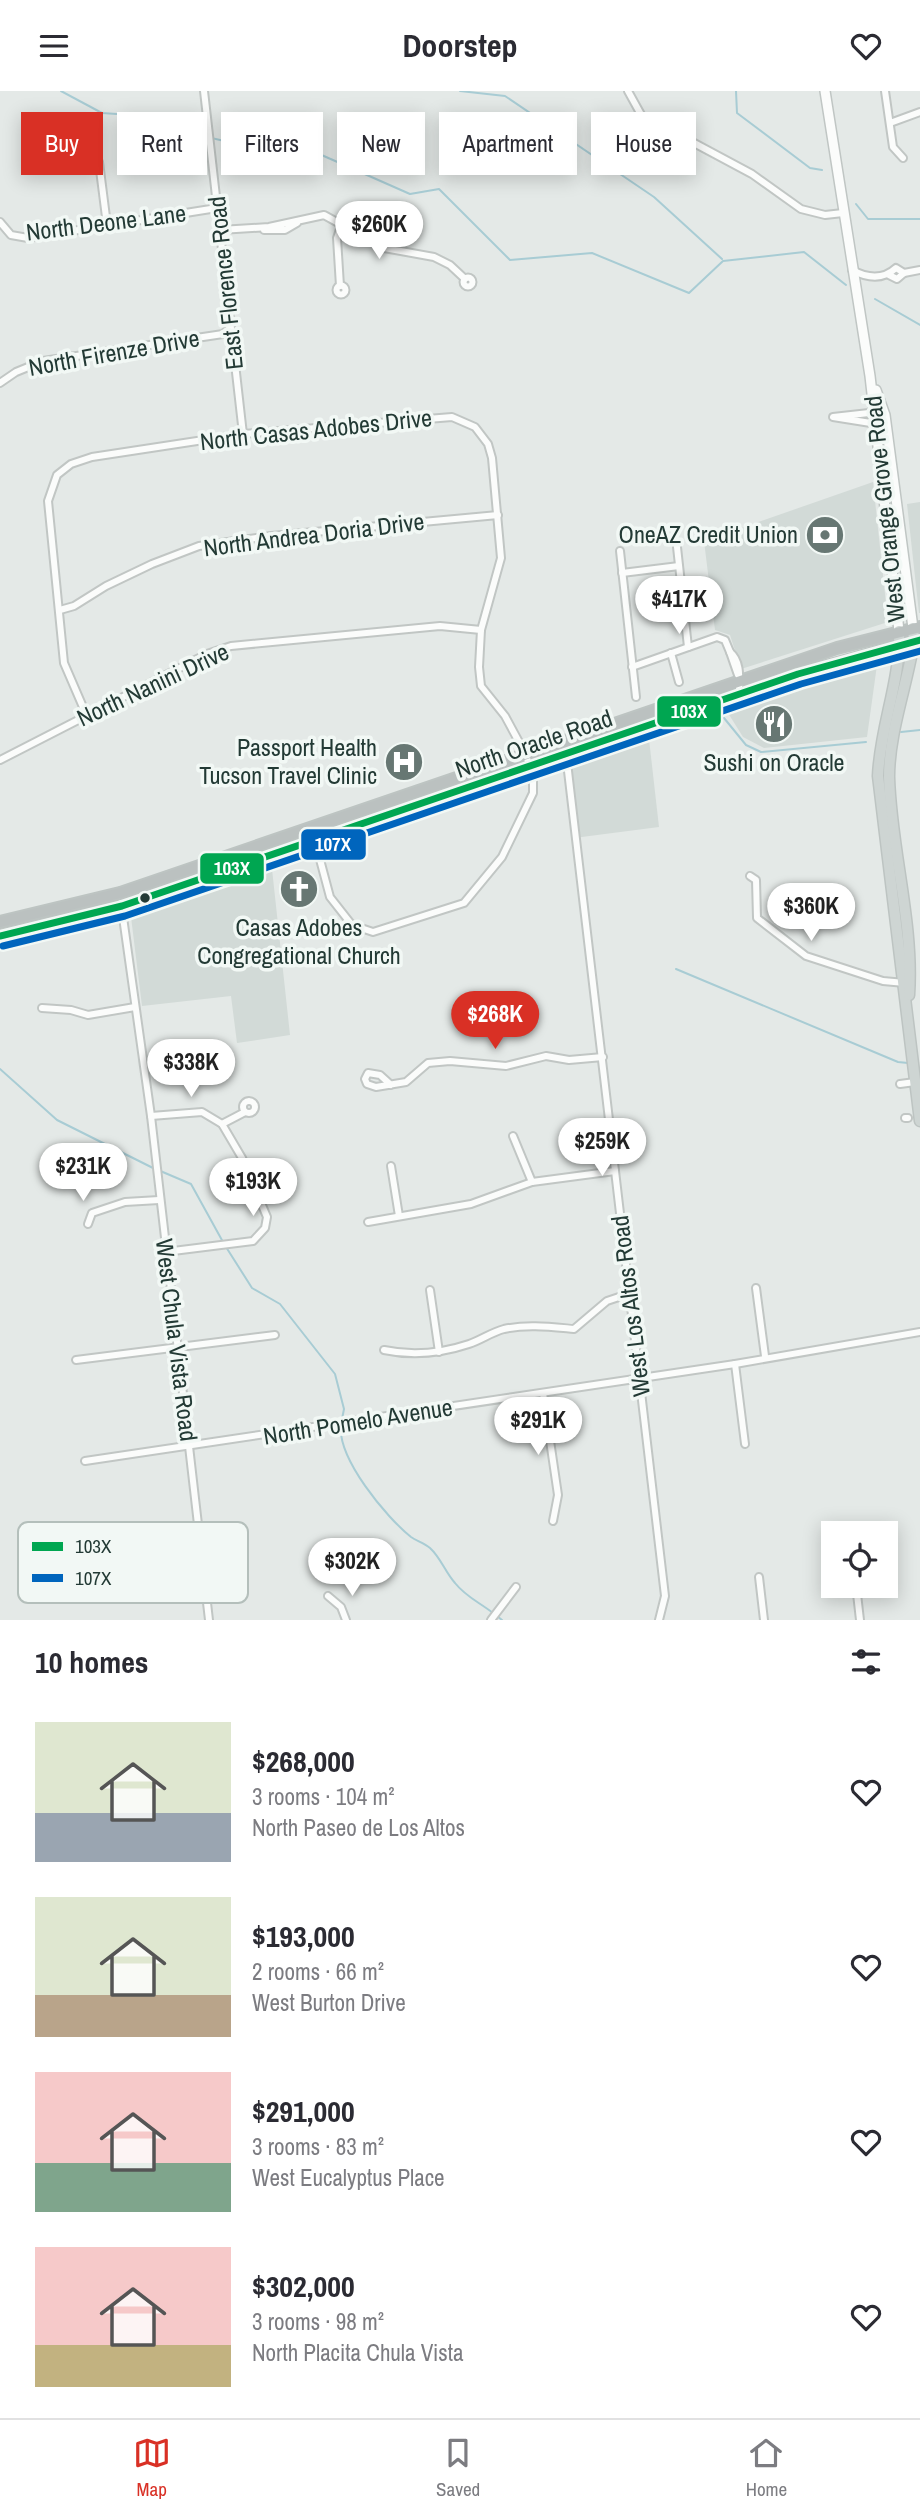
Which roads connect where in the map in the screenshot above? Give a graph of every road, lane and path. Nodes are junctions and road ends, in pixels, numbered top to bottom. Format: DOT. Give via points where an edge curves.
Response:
graph roads {
  1 [pos="204,91"];
  2 [pos="628,91"];
  3 [pos="825,91"];
  4 [pos="885,91"];
  5 [pos="920,112"];
  6 [pos="890,124"];
  7 [pos="904,158"];
  8 [pos="101,175"];
  9 [pos="217,208"];
  10 [pos="843,213"];
  11 [pos="0,222"];
  12 [pos="342,224"];
  13 [pos="107,225"];
  14 [pos="220,230"];
  15 [pos="920,270"];
  16 [pos="852,271"];
  17 [pos="867,278"];
  18 [pos="465,279"];
  19 [pos="340,286"];
  20 [pos="856,292"];
  21 [pos="230,328"];
  22 [pos="0,383"];
  23 [pos="879,412"];
  24 [pos="881,424"];
  25 [pos="243,434"];
  26 [pos="498,515"];
  27 [pos="677,547"];
  28 [pos="620,551"];
  29 [pos="679,566"];
  30 [pos="622,573"];
  31 [pos="60,610"];
  32 [pos="916,627"];
  33 [pos="481,630"];
  34 [pos="899,631"];
  35 [pos="917,641"];
  36 [pos="900,645"];
  37 [pos="688,647"];
  38 [pos="671,653"];
  39 [pos="632,667"];
  40 [pos="738,679"];
  41 [pos="679,682"];
  42 [pos="739,695"];
  43 [pos="636,697"];
  44 [pos="86,714"];
  45 [pos="565,741"];
  46 [pos="526,755"];
  47 [pos="566,755"];
  48 [pos="0,760"];
  49 [pos="530,768"];
  50 [pos="312,829"];
  51 [pos="316,842"];
  52 [pos="750,876"];
  53 [pos="120,893"];
  54 [pos="122,906"];
  55 [pos="0,922"];
  56 [pos="0,936"];
  57 [pos="907,983"];
  58 [pos="42,1007"];
  59 [pos="135,1007"];
  60 [pos="916,1042"];
  61 [pos="603,1057"];
  62 [pos="915,1082"];
  63 [pos="900,1084"];
  64 [pos="391,1085"];
  65 [pos="919,1099"];
  66 [pos="244,1112"];
  67 [pos="150,1116"];
  68 [pos="920,1121"];
  69 [pos="222,1124"];
  70 [pos="513,1136"];
  71 [pos="391,1165"];
  72 [pos="615,1171"];
  73 [pos="533,1182"];
  74 [pos="159,1200"];
  75 [pos="399,1216"];
  76 [pos="368,1222"];
  77 [pos="88,1224"];
  78 [pos="165,1252"];
  79 [pos="756,1288"];
  80 [pos="430,1290"];
  81 [pos="628,1294"];
  82 [pos="920,1332"];
  83 [pos="275,1335"];
  84 [pos="176,1347"];
  85 [pos="384,1350"];
  86 [pos="439,1352"];
  87 [pos="765,1356"];
  88 [pos="76,1360"];
  89 [pos="735,1364"];
  90 [pos="640,1377"];
  91 [pos="542,1393"];
  92 [pos="745,1444"];
  93 [pos="189,1447"];
  94 [pos="85,1461"];
  95 [pos="553,1521"];
  96 [pos="198,1522"];
  97 [pos="759,1577"];
  98 [pos="516,1587"];
  99 [pos="328,1595"];
  100 [pos="857,1598"];
  101 [pos="346,1620"];
  102 [pos="491,1620"];
  103 [pos="659,1620"];
  104 [pos="764,1620"];
  105 [pos="860,1620"];
  1 -- 9 [label="street, East Florence Road"];
  2 -- 10 [label="street" via="648,123 752,174 801,209 825,215"];
  3 -- 10 [label="main road, West Orange Grove Road"];
  4 -- 6 [label="street"];
  5 -- 6 [label="street"];
  6 -- 7 [label="street" via="893,147"];
  8 -- 13 [label="street"];
  9 -- 13 [label="street, North Deone Lane"];
  9 -- 14 [label="street, East Florence Road"];
  10 -- 16 [label="main road, West Orange Grove Road"];
  11 -- 13 [label="street, North Deone Lane" via="11,235 28,238"];
  12 -- 14 [label="street" via="324,215 301,220 285,230"];
  12 -- 18 [label="street" via="384,248 434,257"];
  12 -- 19 [label="street" via="337,237"];
  14 -- 21 [label="street, East Florence Road"];
  15 -- 17 [label="street" via="895,268 889,275"];
  16 -- 17 [label="street"];
  16 -- 20 [label="main road, West Orange Grove Road"];
  17 -- 20 [label="street"];
  20 -- 23 [label="main road, West Orange Grove Road"];
  21 -- 22 [label="street, North Firenze Drive" via="223,334 43,361"];
  21 -- 25 [label="street, East Florence Road"];
  23 -- 24 [label="main road, West Orange Grove Road"];
  23 -- 24 [label="street" via="833,417"];
  24 -- 32 [label="main road, West Orange Grove Road"];
  24 -- 34 [label="main road, West Orange Grove Road"];
  25 -- 26 [label="street, North Casas Adobes Drive" via="452,417 475,427 488,444"];
  25 -- 31 [label="street, North Casas Adobes Drive" via="92,457 57,475 48,501"];
  26 -- 31 [label="street, North Andrea Doria Drive" via="271,535 199,546"];
  26 -- 33 [label="street, North Casas Adobes Drive" via="501,558"];
  27 -- 29 [label="street"];
  28 -- 30 [label="street"];
  29 -- 30 [label="street"];
  29 -- 37 [label="street"];
  30 -- 39 [label="street"];
  31 -- 44 [label="street, North Casas Adobes Drive" via="64,663"];
  32 -- 34 [label="highway, North Oracle Road"];
  32 -- 35 [label="main road, West Orange Grove Road"];
  33 -- 44 [label="street, North Nanini Drive" via="440,626 231,646"];
  33 -- 46 [label="street, North Casas Adobes Drive" via="481,686 505,716"];
  34 -- 36 [label="main road, West Orange Grove Road"];
  34 -- 40 [label="highway, North Oracle Road"];
  35 -- 36 [label="highway, North Oracle Road"];
  35 -- 57 [label="main road, West Orange Grove Road" via="892,743 889,776"];
  36 -- 42 [label="highway, North Oracle Road"];
  36 -- 57 [label="main road, West Orange Grove Road" via="878,776"];
  37 -- 38 [label="street"];
  37 -- 40 [label="street" via="723,639 736,657"];
  38 -- 39 [label="street"];
  38 -- 41 [label="street"];
  39 -- 43 [label="street"];
  40 -- 42 [label="street"];
  40 -- 45 [label="highway, North Oracle Road"];
  42 -- 47 [label="highway, North Oracle Road"];
  44 -- 48 [label="street, North Nanini Drive"];
  45 -- 46 [label="highway, North Oracle Road"];
  45 -- 47 [label="street, West Los Altos Road"];
  46 -- 49 [label="street, North Casas Adobes Drive"];
  46 -- 50 [label="highway, North Oracle Road"];
  47 -- 49 [label="highway, North Oracle Road"];
  47 -- 61 [label="street, West Los Altos Road"];
  49 -- 51 [label="highway, North Oracle Road"];
  49 -- 51 [label="street, North Casas Adobes Drive" via="533,793 502,857 464,903 453,909 373,932 358,929 330,897"];
  50 -- 51 [label="street, North Casas Adobes Drive"];
  50 -- 53 [label="highway, North Oracle Road"];
  51 -- 54 [label="highway, North Oracle Road"];
  52 -- 57 [label="street" via="756,880 757,918 806,956 883,981"];
  53 -- 54 [label="street, West Chula Vista Road"];
  53 -- 55 [label="highway, North Oracle Road"];
  54 -- 56 [label="highway, North Oracle Road"];
  54 -- 59 [label="street, West Chula Vista Road"];
  57 -- 60 [label="main road, West Orange Grove Road" via="908,1017"];
  58 -- 59 [label="street" via="88,1015"];
  59 -- 67 [label="street, West Chula Vista Road"];
  60 -- 62 [label="main road, West Orange Grove Road"];
  61 -- 64 [label="street" via="569,1060 546,1056 506,1066 428,1063 406,1081"];
  61 -- 72 [label="street, West Los Altos Road"];
  62 -- 63 [label="street"];
  62 -- 65 [label="main road, West Orange Grove Road"];
  65 -- 68 [label="main road, West Orange Grove Road"];
  66 -- 69 [label="street"];
  67 -- 69 [label="street" via="202,1112"];
  67 -- 74 [label="street, West Chula Vista Road"];
  69 -- 78 [label="street" via="261,1202 267,1217 265,1228 253,1241"];
  70 -- 73 [label="street"];
  71 -- 75 [label="street"];
  72 -- 73 [label="street"];
  72 -- 81 [label="street, West Los Altos Road"];
  73 -- 75 [label="street" via="471,1204"];
  74 -- 77 [label="street" via="92,1213"];
  74 -- 78 [label="street, West Chula Vista Road"];
  75 -- 76 [label="street"];
  78 -- 84 [label="street, West Chula Vista Road"];
  79 -- 87 [label="street"];
  80 -- 86 [label="street"];
  81 -- 86 [label="street" via="607,1301 574,1329 503,1329"];
  81 -- 90 [label="street, West Los Altos Road"];
  82 -- 87 [label="street, North Pomelo Avenue"];
  83 -- 84 [label="street"];
  84 -- 88 [label="street"];
  84 -- 93 [label="street, West Chula Vista Road"];
  85 -- 86 [label="street"];
  87 -- 89 [label="street, North Pomelo Avenue"];
  89 -- 90 [label="street, North Pomelo Avenue"];
  89 -- 92 [label="street"];
  90 -- 91 [label="street, North Pomelo Avenue"];
  90 -- 103 [label="street, West Los Altos Road" via="665,1596"];
  91 -- 93 [label="street, North Pomelo Avenue"];
  91 -- 95 [label="street" via="558,1495"];
  93 -- 94 [label="street, North Pomelo Avenue"];
  93 -- 96 [label="street, West Chula Vista Road"];
  97 -- 104 [label="street"];
  98 -- 102 [label="street"];
  99 -- 101 [label="street" via="341,1607"];
  100 -- 105 [label="street"];
}
